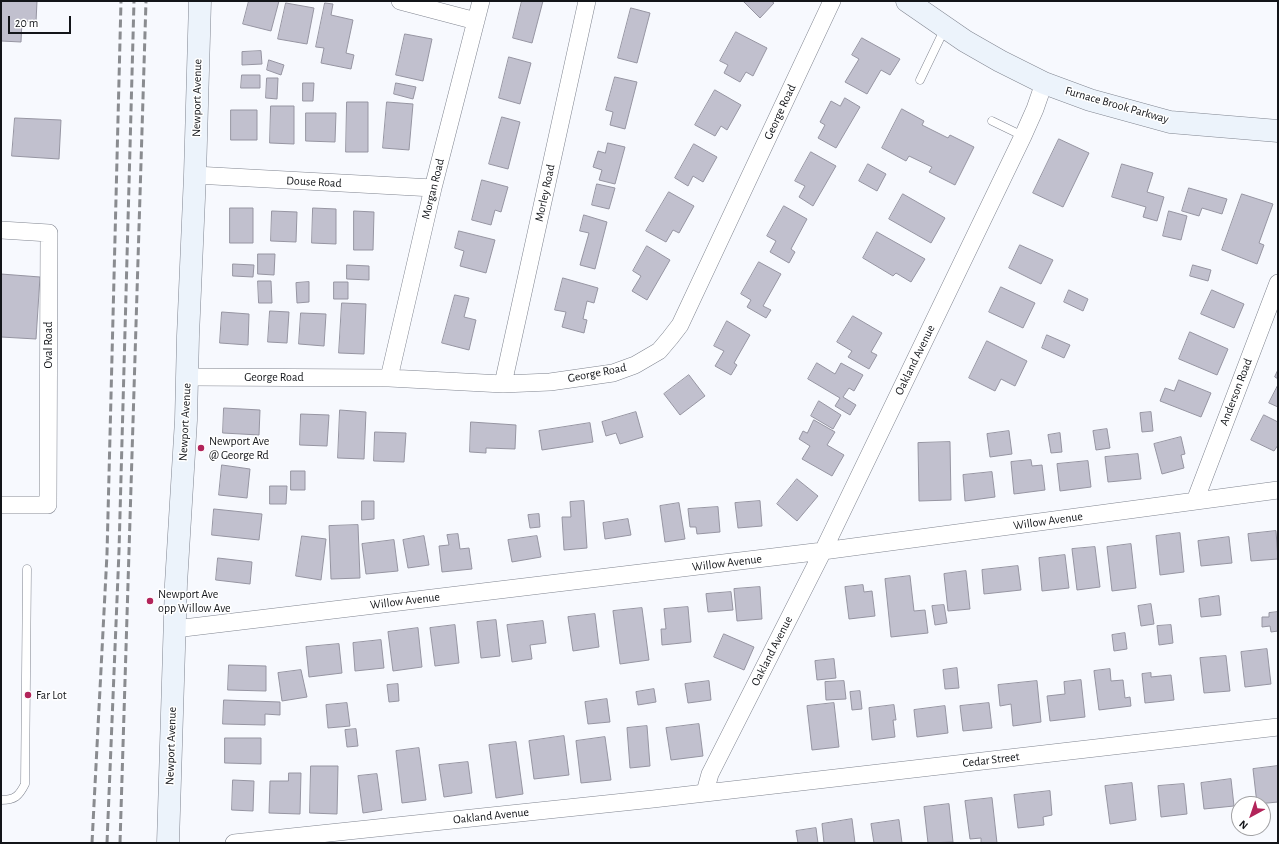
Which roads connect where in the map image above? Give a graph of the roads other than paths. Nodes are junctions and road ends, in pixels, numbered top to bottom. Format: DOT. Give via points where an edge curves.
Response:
graph roads {
  1 [pos="200,1"];
  2 [pos="400,1"];
  3 [pos="481,1"];
  4 [pos="587,1"];
  5 [pos="832,1"];
  6 [pos="907,1"];
  7 [pos="476,21"];
  8 [pos="946,28"];
  9 [pos="920,80"];
  10 [pos="1044,83"];
  11 [pos="992,121"];
  12 [pos="1278,131"];
  13 [pos="1023,136"];
  14 [pos="195,175"];
  15 [pos="433,188"];
  16 [pos="1,230"];
  17 [pos="1278,283"];
  18 [pos="188,377"];
  19 [pos="389,378"];
  20 [pos="503,384"];
  21 [pos="1278,490"];
  22 [pos="1195,501"];
  23 [pos="1,505"];
  24 [pos="823,551"];
  25 [pos="27,569"];
  26 [pos="175,629"];
  27 [pos="1278,727"];
  28 [pos="704,792"];
  29 [pos="1,800"];
  30 [pos="168,843"];
  31 [pos="234,843"];
  1 -- 14 [label="main road, Newport Avenue"];
  2 -- 7 [label="street"];
  3 -- 7 [label="street, Morgan Road"];
  4 -- 20 [label="street, Morley Road"];
  5 -- 20 [label="street, George Road" via="680,325 670,338 648,358 613,373 550,382"];
  6 -- 8 [label="main road, Furnace Brook Parkway"];
  7 -- 15 [label="street, Morgan Road"];
  8 -- 9 [label="lane"];
  8 -- 10 [label="main road, Furnace Brook Parkway" via="983,52"];
  10 -- 12 [label="main road, Furnace Brook Parkway" via="1090,100 1170,122"];
  10 -- 13 [label="street, Oakland Avenue"];
  11 -- 13 [label="lane"];
  13 -- 24 [label="street, Oakland Avenue"];
  14 -- 15 [label="street, Douse Road"];
  14 -- 18 [label="main road, Newport Avenue"];
  15 -- 19 [label="street, Morgan Road"];
  16 -- 23 [label="street, Oval Road" via="49,233 48,505"];
  17 -- 22 [label="street, Anderson Road"];
  18 -- 19 [label="street, George Road"];
  18 -- 26 [label="main road, Newport Avenue"];
  19 -- 20 [label="street, George Road"];
  21 -- 22 [label="street, Willow Avenue"];
  22 -- 24 [label="street, Willow Avenue"];
  24 -- 26 [label="street, Willow Avenue"];
  24 -- 28 [label="street, Oakland Avenue" via="710,774"];
  25 -- 29 [label="lane" via="25,784 19,794 10,800"];
  26 -- 30 [label="main road, Newport Avenue"];
  27 -- 28 [label="street, Cedar Street"];
  28 -- 31 [label="street, Oakland Avenue"];
}
